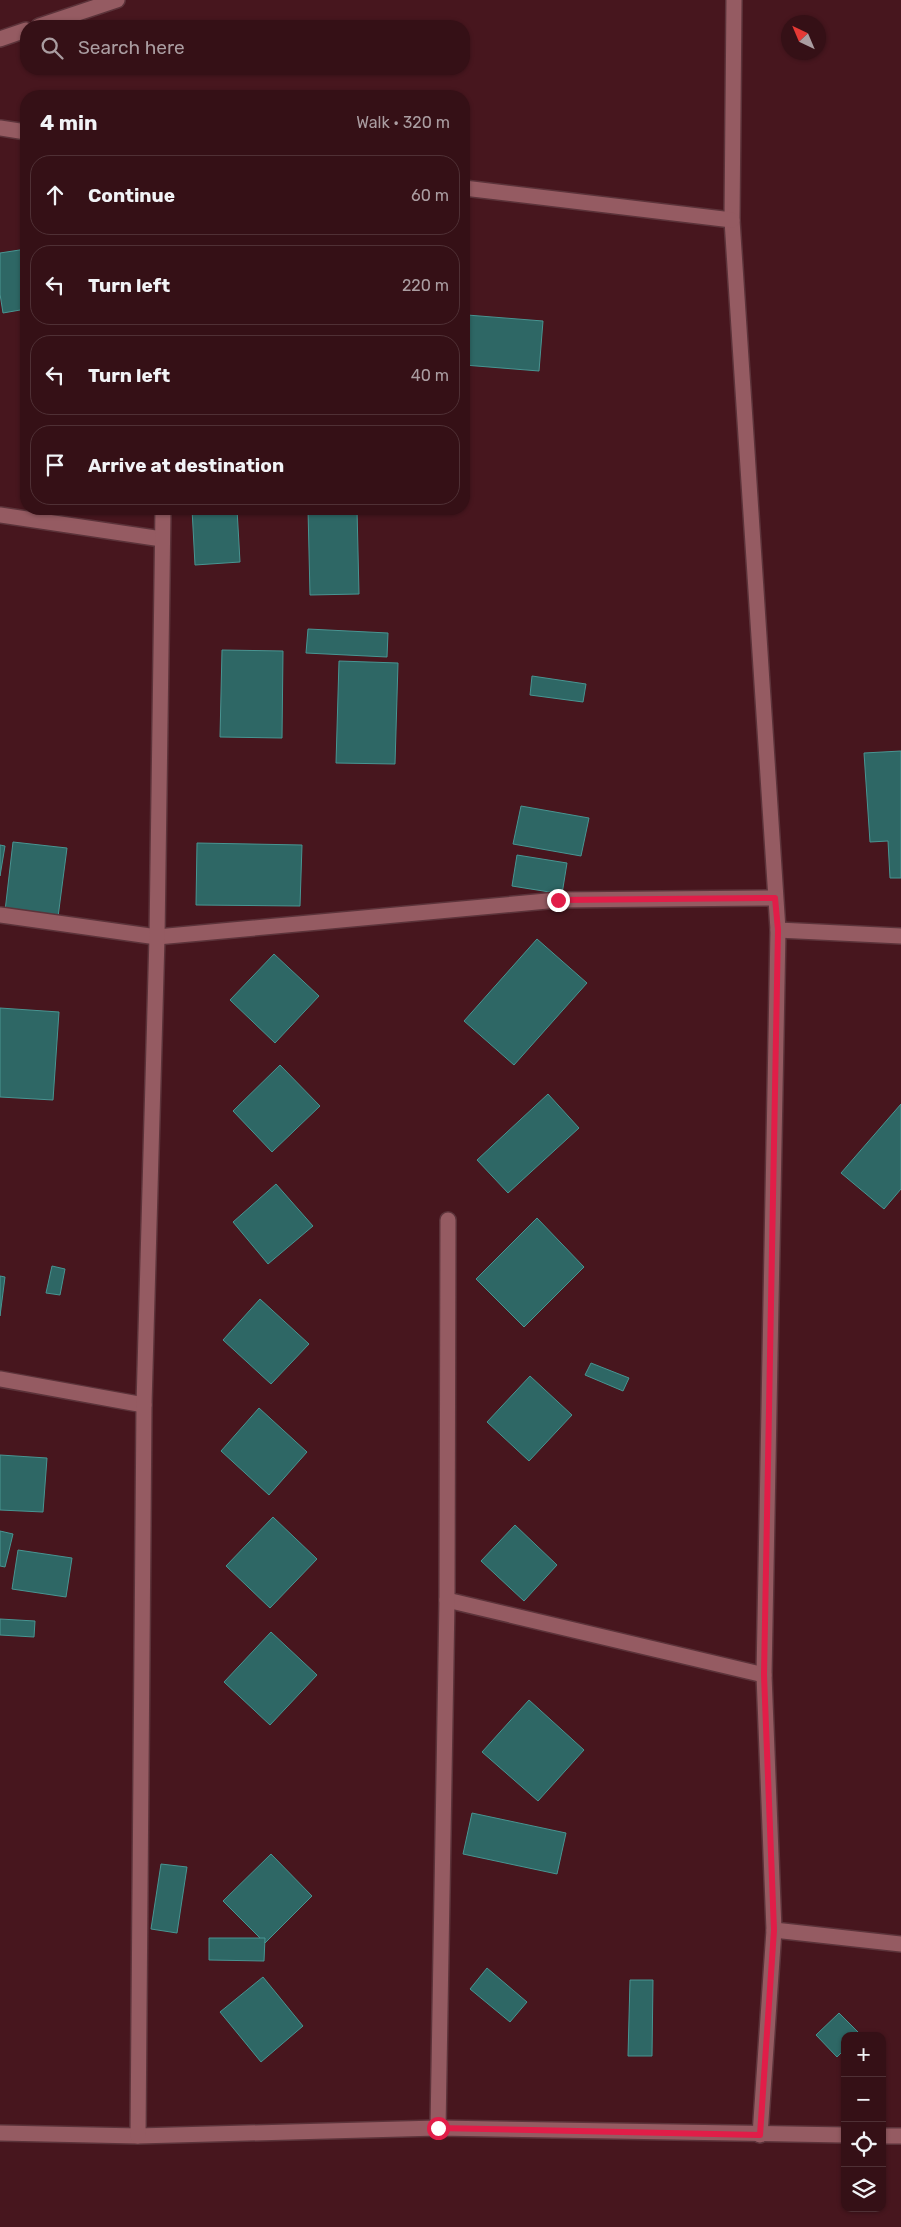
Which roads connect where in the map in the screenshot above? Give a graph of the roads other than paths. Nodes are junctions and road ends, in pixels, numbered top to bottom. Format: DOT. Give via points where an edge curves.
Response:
graph roads {
  1 [pos="117,0"];
  2 [pos="734,0"];
  3 [pos="57,20"];
  4 [pos="20,32"];
  5 [pos="0,39"];
  6 [pos="0,128"];
  7 [pos="20,131"];
  8 [pos="470,189"];
  9 [pos="732,220"];
  10 [pos="0,515"];
  11 [pos="163,515"];
  12 [pos="162,539"];
  13 [pos="775,898"];
  14 [pos="0,915"];
  15 [pos="778,930"];
  16 [pos="901,936"];
  17 [pos="157,937"];
  18 [pos="448,1220"];
  19 [pos="0,1379"];
  20 [pos="144,1405"];
  21 [pos="447,1600"];
  22 [pos="764,1675"];
  23 [pos="774,1930"];
  24 [pos="901,1944"];
  25 [pos="438,2128"];
  26 [pos="0,2133"];
  27 [pos="760,2135"];
  28 [pos="841,2135"];
  29 [pos="138,2136"];
  30 [pos="886,2136"];
  31 [pos="901,2136"];
  1 -- 3 [label="street"];
  2 -- 9 [label="street"];
  4 -- 5 [label="street"];
  6 -- 7 [label="street"];
  8 -- 9 [label="street"];
  9 -- 13 [label="street"];
  10 -- 12 [label="street"];
  11 -- 12 [label="street"];
  12 -- 17 [label="street"];
  13 -- 15 [label="street"];
  13 -- 17 [label="street" via="558,900"];
  14 -- 17 [label="street"];
  15 -- 16 [label="street"];
  15 -- 22 [label="street"];
  17 -- 20 [label="street"];
  18 -- 21 [label="street"];
  19 -- 20 [label="street"];
  20 -- 29 [label="street"];
  21 -- 22 [label="street"];
  21 -- 25 [label="street"];
  22 -- 23 [label="street"];
  23 -- 24 [label="street"];
  23 -- 27 [label="street"];
  25 -- 27 [label="street"];
  25 -- 29 [label="street"];
  26 -- 29 [label="street"];
  27 -- 28 [label="street"];
  30 -- 31 [label="street"];
}
